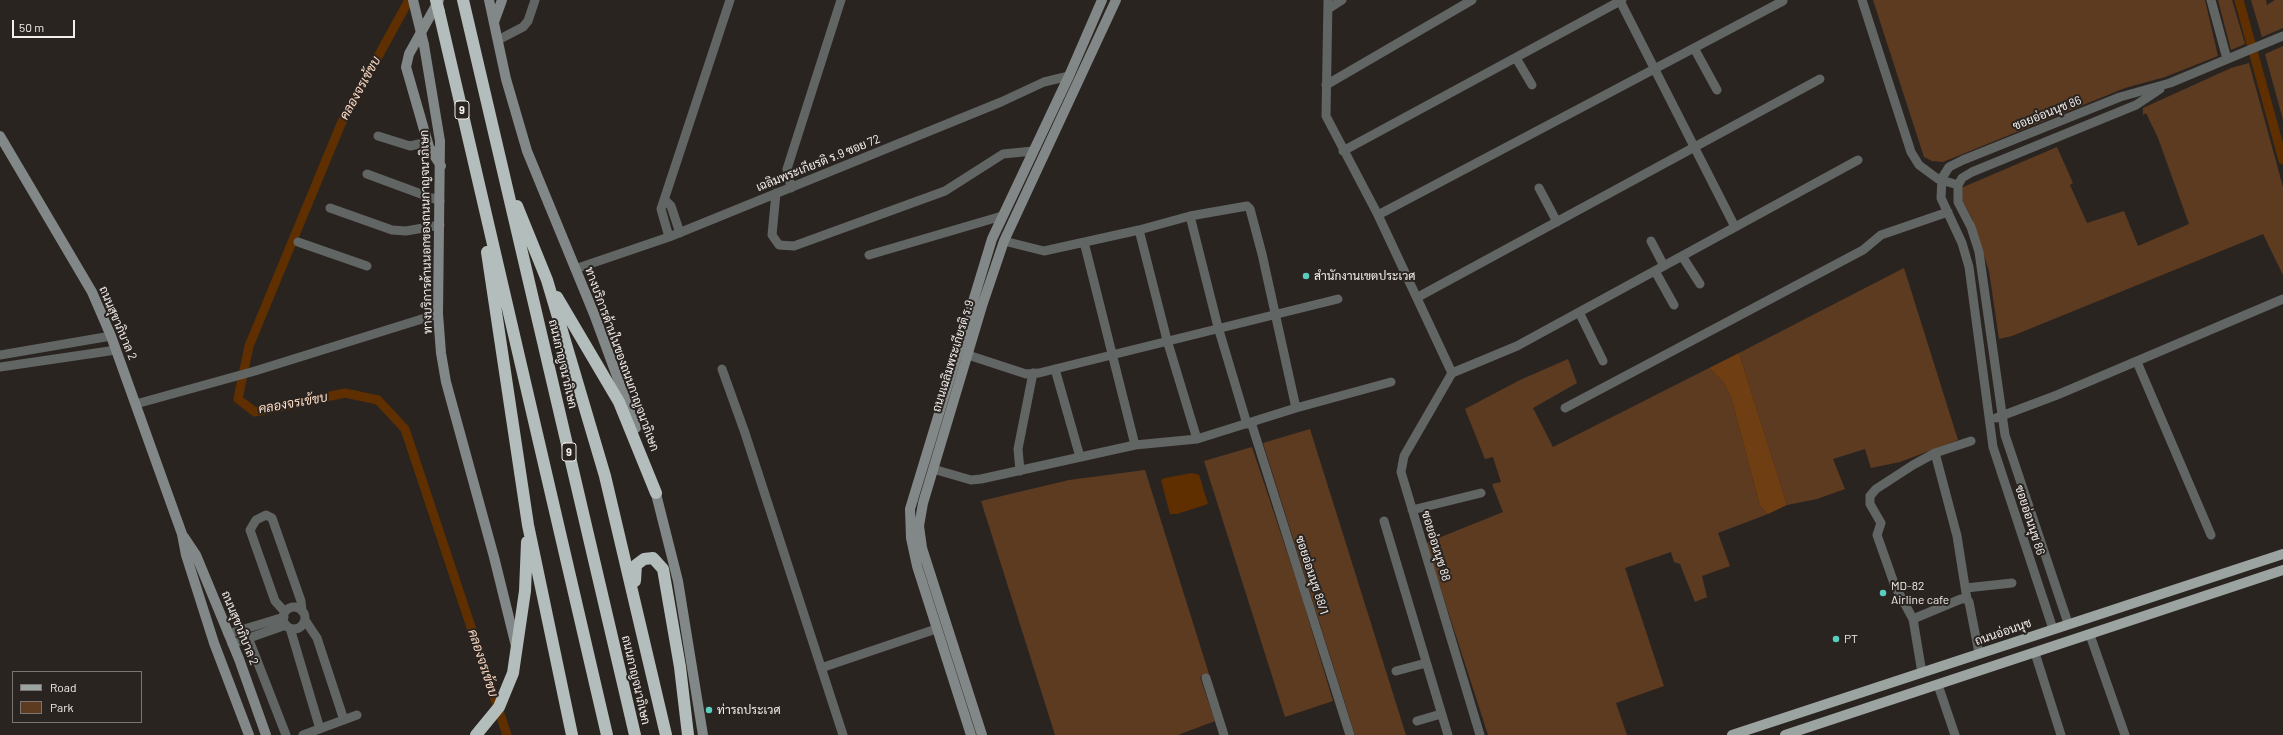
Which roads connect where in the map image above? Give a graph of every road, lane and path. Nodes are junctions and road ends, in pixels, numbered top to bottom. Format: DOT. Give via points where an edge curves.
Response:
graph roads {
  1 [pos="413,0"];
  2 [pos="463,0"];
  3 [pos="488,0"];
  4 [pos="502,0"];
  5 [pos="535,0"];
  6 [pos="730,0"];
  7 [pos="841,0"];
  8 [pos="1102,0"];
  9 [pos="1116,0"];
  10 [pos="1342,0"];
  11 [pos="1472,0"];
  12 [pos="1621,0"];
  13 [pos="1862,0"];
  14 [pos="2211,0"];
  15 [pos="1783,1"];
  16 [pos="438,4"];
  17 [pos="1328,4"];
  18 [pos="494,22"];
  19 [pos="2283,36"];
  20 [pos="498,40"];
  21 [pos="1694,48"];
  22 [pos="1516,58"];
  23 [pos="2227,59"];
  24 [pos="1654,69"];
  25 [pos="1069,76"];
  26 [pos="1820,79"];
  27 [pos="2170,83"];
  28 [pos="1532,84"];
  29 [pos="1326,85"];
  30 [pos="1717,90"];
  31 [pos="0,136"];
  32 [pos="378,136"];
  33 [pos="428,142"];
  34 [pos="1695,147"];
  35 [pos="1033,150"];
  36 [pos="1343,151"];
  37 [pos="1858,160"];
  38 [pos="441,166"];
  39 [pos="502,170"];
  40 [pos="367,174"];
  41 [pos="1941,180"];
  42 [pos="1958,185"];
  43 [pos="790,188"];
  44 [pos="1539,188"];
  45 [pos="776,193"];
  46 [pos="440,200"];
  47 [pos="664,200"];
  48 [pos="330,208"];
  49 [pos="485,208"];
  50 [pos="1948,212"];
  51 [pos="1002,216"];
  52 [pos="1190,216"];
  53 [pos="1378,216"];
  54 [pos="1557,222"];
  55 [pos="440,225"];
  56 [pos="1735,227"];
  57 [pos="1139,230"];
  58 [pos="680,233"];
  59 [pos="669,237"];
  60 [pos="1004,241"];
  61 [pos="1651,241"];
  62 [pos="298,242"];
  63 [pos="1084,242"];
  64 [pos="869,255"];
  65 [pos="1682,256"];
  66 [pos="367,266"];
  67 [pos="1664,266"];
  68 [pos="575,269"];
  69 [pos="1655,271"];
  70 [pos="548,280"];
  71 [pos="1700,284"];
  72 [pos="1418,297"];
  73 [pos="1338,299"];
  74 [pos="2283,299"];
  75 [pos="1674,305"];
  76 [pos="1579,312"];
  77 [pos="438,314"];
  78 [pos="1274,314"];
  79 [pos="1218,327"];
  80 [pos="111,336"];
  81 [pos="1167,340"];
  82 [pos="116,350"];
  83 [pos="0,355"];
  84 [pos="968,355"];
  85 [pos="1111,355"];
  86 [pos="1603,361"];
  87 [pos="2137,362"];
  88 [pos="0,367"];
  89 [pos="722,368"];
  90 [pos="1054,369"];
  91 [pos="1452,373"];
  92 [pos="1033,374"];
  93 [pos="1391,382"];
  94 [pos="136,404"];
  95 [pos="1296,408"];
  96 [pos="1565,408"];
  97 [pos="2002,417"];
  98 [pos="1989,418"];
  99 [pos="1249,423"];
  100 [pos="1197,439"];
  101 [pos="1971,441"];
  102 [pos="1135,445"];
  103 [pos="1935,453"];
  104 [pos="1080,457"];
  105 [pos="933,468"];
  106 [pos="1020,470"];
  107 [pos="656,493"];
  108 [pos="1481,493"];
  109 [pos="1412,510"];
  110 [pos="1384,521"];
  111 [pos="528,525"];
  112 [pos="182,534"];
  113 [pos="2211,535"];
  114 [pos="2283,554"];
  115 [pos="2283,570"];
  116 [pos="2012,583"];
  117 [pos="1966,588"];
  118 [pos="1967,599"];
  119 [pos="304,615"];
  120 [pos="1913,619"];
  121 [pos="286,621"];
  122 [pos="2068,624"];
  123 [pos="936,629"];
  124 [pos="2053,629"];
  125 [pos="644,635"];
  126 [pos="2090,635"];
  127 [pos="230,639"];
  128 [pos="249,640"];
  129 [pos="2075,640"];
  130 [pos="2060,645"];
  131 [pos="516,648"];
  132 [pos="1979,653"];
  133 [pos="2035,653"];
  134 [pos="1426,663"];
  135 [pos="821,668"];
  136 [pos="1396,671"];
  137 [pos="1922,673"];
  138 [pos="1206,678"];
  139 [pos="1938,685"];
  140 [pos="1441,714"];
  141 [pos="357,715"];
  142 [pos="344,720"];
  143 [pos="1417,721"];
  144 [pos="320,729"];
  145 [pos="1789,734"];
  146 [pos="248,735"];
  147 [pos="266,735"];
  148 [pos="286,735"];
  149 [pos="303,735"];
  150 [pos="476,735"];
  151 [pos="572,735"];
  152 [pos="607,735"];
  153 [pos="635,735"];
  154 [pos="666,735"];
  155 [pos="688,735"];
  156 [pos="703,735"];
  157 [pos="843,735"];
  158 [pos="971,735"];
  159 [pos="982,735"];
  160 [pos="1224,735"];
  161 [pos="1350,735"];
  162 [pos="1448,735"];
  163 [pos="1480,735"];
  164 [pos="1732,735"];
  165 [pos="1955,735"];
  166 [pos="2061,735"];
  167 [pos="2125,735"];
  1 -- 38 [label="main road, ทางบริการด้านนอกของถนนกาญจนาภิเษก, bridge" via="434,96"];
  2 -- 39 [label="highway, ถนนกาญจนาภิเษก / 9"];
  3 -- 18 [label="main road, ทางบริการด้านในของถนนกาญจนาภิเษก"];
  4 -- 18 [label="main road"];
  5 -- 20 [label="street" via="528,21 523,27"];
  6 -- 47 [label="street"];
  7 -- 43 [label="street" via="787,170"];
  8 -- 25 [label="main road, ถนนเฉลิมพระเกียรติ ร.9"];
  9 -- 60 [label="main road, ถนนเฉลิมพระเกียรติ ร.9"];
  10 -- 17 [label="street"];
  11 -- 29 [label="street"];
  12 -- 22 [label="street"];
  12 -- 24 [label="street"];
  13 -- 41 [label="street" via="1911,152 1919,165"];
  14 -- 23 [label="street"];
  15 -- 21 [label="street"];
  16 -- 33 [label="main road" via="406,62"];
  16 -- 49 [label="highway, 9"];
  17 -- 29 [label="street"];
  18 -- 20 [label="main road, ทางบริการด้านในของถนนกาญจนาภิเษก"];
  19 -- 23 [label="street, ซอยอ่อนนุช 86"];
  20 -- 68 [label="main road, ทางบริการด้านในของถนนกาญจนาภิเษก" via="527,151"];
  21 -- 24 [label="street"];
  21 -- 30 [label="street"];
  22 -- 28 [label="street"];
  22 -- 36 [label="street"];
  23 -- 27 [label="street, ซอยอ่อนนุช 86"];
  24 -- 34 [label="street"];
  24 -- 53 [label="street"];
  25 -- 35 [label="main road, ถนนเฉลิมพระเกียรติ ร.9"];
  25 -- 43 [label="street, เฉลิมพระเกียรติ ร.9 ซอย 72" via="1044,82"];
  26 -- 34 [label="street"];
  27 -- 41 [label="street, ซอยอ่อนนุช 86" via="2120,97 1963,160 1949,167"];
  27 -- 42 [label="street, ซอยอ่อนนุช 86" via="2136,105 1972,172 1962,178"];
  29 -- 36 [label="street" via="1326,116"];
  31 -- 80 [label="main road, ถนนสุขาภิบาล 2" via="84,279"];
  32 -- 33 [label="street" via="410,146"];
  33 -- 38 [label="main road"];
  34 -- 54 [label="street"];
  34 -- 56 [label="street"];
  35 -- 45 [label="street" via="1003,154 944,191 794,246 779,245 772,235"];
  35 -- 51 [label="main road, ถนนเฉลิมพระเกียรติ ร.9"];
  36 -- 53 [label="street"];
  37 -- 56 [label="street"];
  38 -- 46 [label="main road, ทางบริการด้านนอกของถนนกาญจนาภิเษก"];
  39 -- 70 [label="highway"];
  39 -- 153 [label="highway, ถนนกาญจนาภิเษก / 9"];
  40 -- 46 [label="street"];
  41 -- 42 [label="street"];
  41 -- 50 [label="street, ซอยอ่อนนุช 86" via="1941,198"];
  42 -- 97 [label="street, ซอยอ่อนนุช 86" via="1958,202 1971,227 1979,252"];
  43 -- 45 [label="street, เฉลิมพระเกียรติ ร.9 ซอย 72"];
  44 -- 54 [label="street"];
  45 -- 58 [label="street, เฉลิมพระเกียรติ ร.9 ซอย 72"];
  46 -- 55 [label="main road, ทางบริการด้านนอกของถนนกาญจนาภิเษก"];
  47 -- 58 [label="street" via="671,206"];
  47 -- 59 [label="street" via="661,209"];
  48 -- 55 [label="street" via="392,230 406,231"];
  49 -- 111 [label="highway" via="484,236"];
  49 -- 152 [label="highway, 9"];
  50 -- 96 [label="street" via="1881,235 1863,250"];
  50 -- 98 [label="street, ซอยอ่อนนุช 86" via="1962,243 1969,267"];
  51 -- 64 [label="street"];
  51 -- 123 [label="main road, ถนนเฉลิมพระเกียรติ ร.9" via="967,317 910,509 912,546"];
  52 -- 57 [label="street"];
  52 -- 78 [label="street" via="1244,205 1250,207"];
  52 -- 79 [label="street, ซอยอ่อนนุช 88/1"];
  53 -- 72 [label="street"];
  54 -- 72 [label="street"];
  55 -- 77 [label="main road, ทางบริการด้านนอกของถนนกาญจนาภิเษก"];
  56 -- 65 [label="street"];
  57 -- 63 [label="street"];
  57 -- 81 [label="street"];
  58 -- 59 [label="street, เฉลิมพระเกียรติ ร.9 ซอย 72"];
  59 -- 68 [label="street, เฉลิมพระเกียรติ ร.9 ซอย 72"];
  60 -- 63 [label="street" via="1044,252"];
  60 -- 84 [label="main road, ถนนเฉลิมพระเกียรติ ร.9"];
  61 -- 67 [label="street"];
  62 -- 66 [label="street"];
  63 -- 85 [label="street"];
  65 -- 67 [label="street"];
  65 -- 71 [label="street"];
  67 -- 69 [label="street"];
  68 -- 107 [label="main road, ทางบริการด้านในของถนนกาญจนาภิเษก" via="612,363"];
  69 -- 75 [label="street"];
  69 -- 76 [label="street"];
  70 -- 107 [label="highway" via="616,396"];
  70 -- 125 [label="highway" via="614,508"];
  72 -- 91 [label="street"];
  73 -- 78 [label="street"];
  74 -- 87 [label="street"];
  76 -- 86 [label="street"];
  76 -- 91 [label="street" via="1517,346"];
  77 -- 94 [label="street" via="255,371"];
  77 -- 131 [label="main road, ทางบริการด้านนอกของถนนกาญจนาภิเษก" via="446,382 494,556"];
  78 -- 79 [label="street"];
  78 -- 95 [label="street"];
  79 -- 81 [label="street"];
  79 -- 99 [label="street, ซอยอ่อนนุช 88/1"];
  80 -- 82 [label="main road, ถนนสุขาภิบาล 2"];
  80 -- 83 [label="street"];
  81 -- 85 [label="street"];
  81 -- 100 [label="street"];
  82 -- 88 [label="street"];
  82 -- 94 [label="main road, ถนนสุขาภิบาล 2"];
  84 -- 92 [label="street"];
  84 -- 105 [label="main road, ถนนเฉลิมพระเกียรติ ร.9"];
  85 -- 90 [label="street"];
  85 -- 102 [label="street"];
  87 -- 97 [label="street"];
  87 -- 113 [label="street"];
  89 -- 135 [label="street" via="746,433"];
  90 -- 92 [label="street"];
  90 -- 104 [label="street"];
  91 -- 109 [label="street, ซอยอ่อนนุช 88" via="1402,463 1401,472"];
  92 -- 106 [label="street" via="1018,449"];
  93 -- 95 [label="street"];
  94 -- 112 [label="main road, ถนนสุขาภิบาล 2"];
  95 -- 99 [label="street"];
  97 -- 98 [label="street"];
  97 -- 122 [label="street, ซอยอ่อนนุช 86" via="2008,448"];
  98 -- 124 [label="street, ซอยอ่อนนุช 86" via="1993,447"];
  99 -- 100 [label="street"];
  99 -- 161 [label="street, ซอยอ่อนนุช 88/1"];
  100 -- 102 [label="street"];
  101 -- 103 [label="street"];
  102 -- 104 [label="street"];
  103 -- 117 [label="street" via="1957,536"];
  103 -- 120 [label="street" via="1907,469 1870,496 1870,504 1881,523 1877,535 1894,586"];
  104 -- 106 [label="street"];
  105 -- 106 [label="street" via="971,480"];
  105 -- 159 [label="main road, ถนนเฉลิมพระเกียรติ ร.9" via="923,503 920,539"];
  107 -- 156 [label="main road, ทางบริการด้านในของถนนกาญจนาภิเษก" via="678,581"];
  108 -- 109 [label="street"];
  109 -- 163 [label="street, ซอยอ่อนนุช 88"];
  110 -- 134 [label="street"];
  111 -- 131 [label="highway" via="525,591"];
  111 -- 151 [label="highway"];
  112 -- 127 [label="main road, ถนนสุขาภิบาล 2" via="196,555"];
  112 -- 146 [label="main road, ถนนสุขาภิบาล 2" via="186,555 214,643"];
  114 -- 122 [label="main road, ถนนอ่อนนุช"];
  115 -- 126 [label="main road"];
  116 -- 117 [label="street"];
  117 -- 118 [label="street"];
  118 -- 120 [label="street"];
  118 -- 132 [label="street"];
  119 -- 121 [label="street" via="294,608"];
  119 -- 121 [label="street" via="300,628"];
  119 -- 121 [label="street" via="272,518 266,515 256,520 250,530 275,601"];
  119 -- 142 [label="street" via="317,638"];
  120 -- 137 [label="street"];
  121 -- 127 [label="street"];
  121 -- 128 [label="street"];
  121 -- 144 [label="street"];
  122 -- 124 [label="main road, ถนนอ่อนนุช"];
  122 -- 129 [label="main road"];
  123 -- 135 [label="street"];
  123 -- 158 [label="main road, ถนนเฉลิมพระเกียรติ ร.9"];
  124 -- 130 [label="main road"];
  124 -- 132 [label="main road, ถนนอ่อนนุช"];
  125 -- 154 [label="highway"];
  125 -- 155 [label="highway" via="635,570 640,561 653,558 660,564 666,579"];
  126 -- 129 [label="main road"];
  126 -- 167 [label="street"];
  127 -- 128 [label="street"];
  127 -- 147 [label="main road, ถนนสุขาภิบาล 2"];
  128 -- 148 [label="street"];
  129 -- 130 [label="main road"];
  130 -- 133 [label="main road"];
  131 -- 150 [label="highway" via="513,673 499,707"];
  132 -- 137 [label="main road, ถนนอ่อนนุช"];
  133 -- 139 [label="main road"];
  133 -- 166 [label="street"];
  134 -- 136 [label="street"];
  134 -- 140 [label="street"];
  135 -- 157 [label="street"];
  137 -- 164 [label="main road, ถนนอ่อนนุช"];
  138 -- 160 [label="street"];
  139 -- 145 [label="main road"];
  139 -- 165 [label="street"];
  140 -- 143 [label="street"];
  140 -- 162 [label="street"];
  141 -- 142 [label="street"];
  142 -- 144 [label="street"];
  144 -- 149 [label="street"];
}
